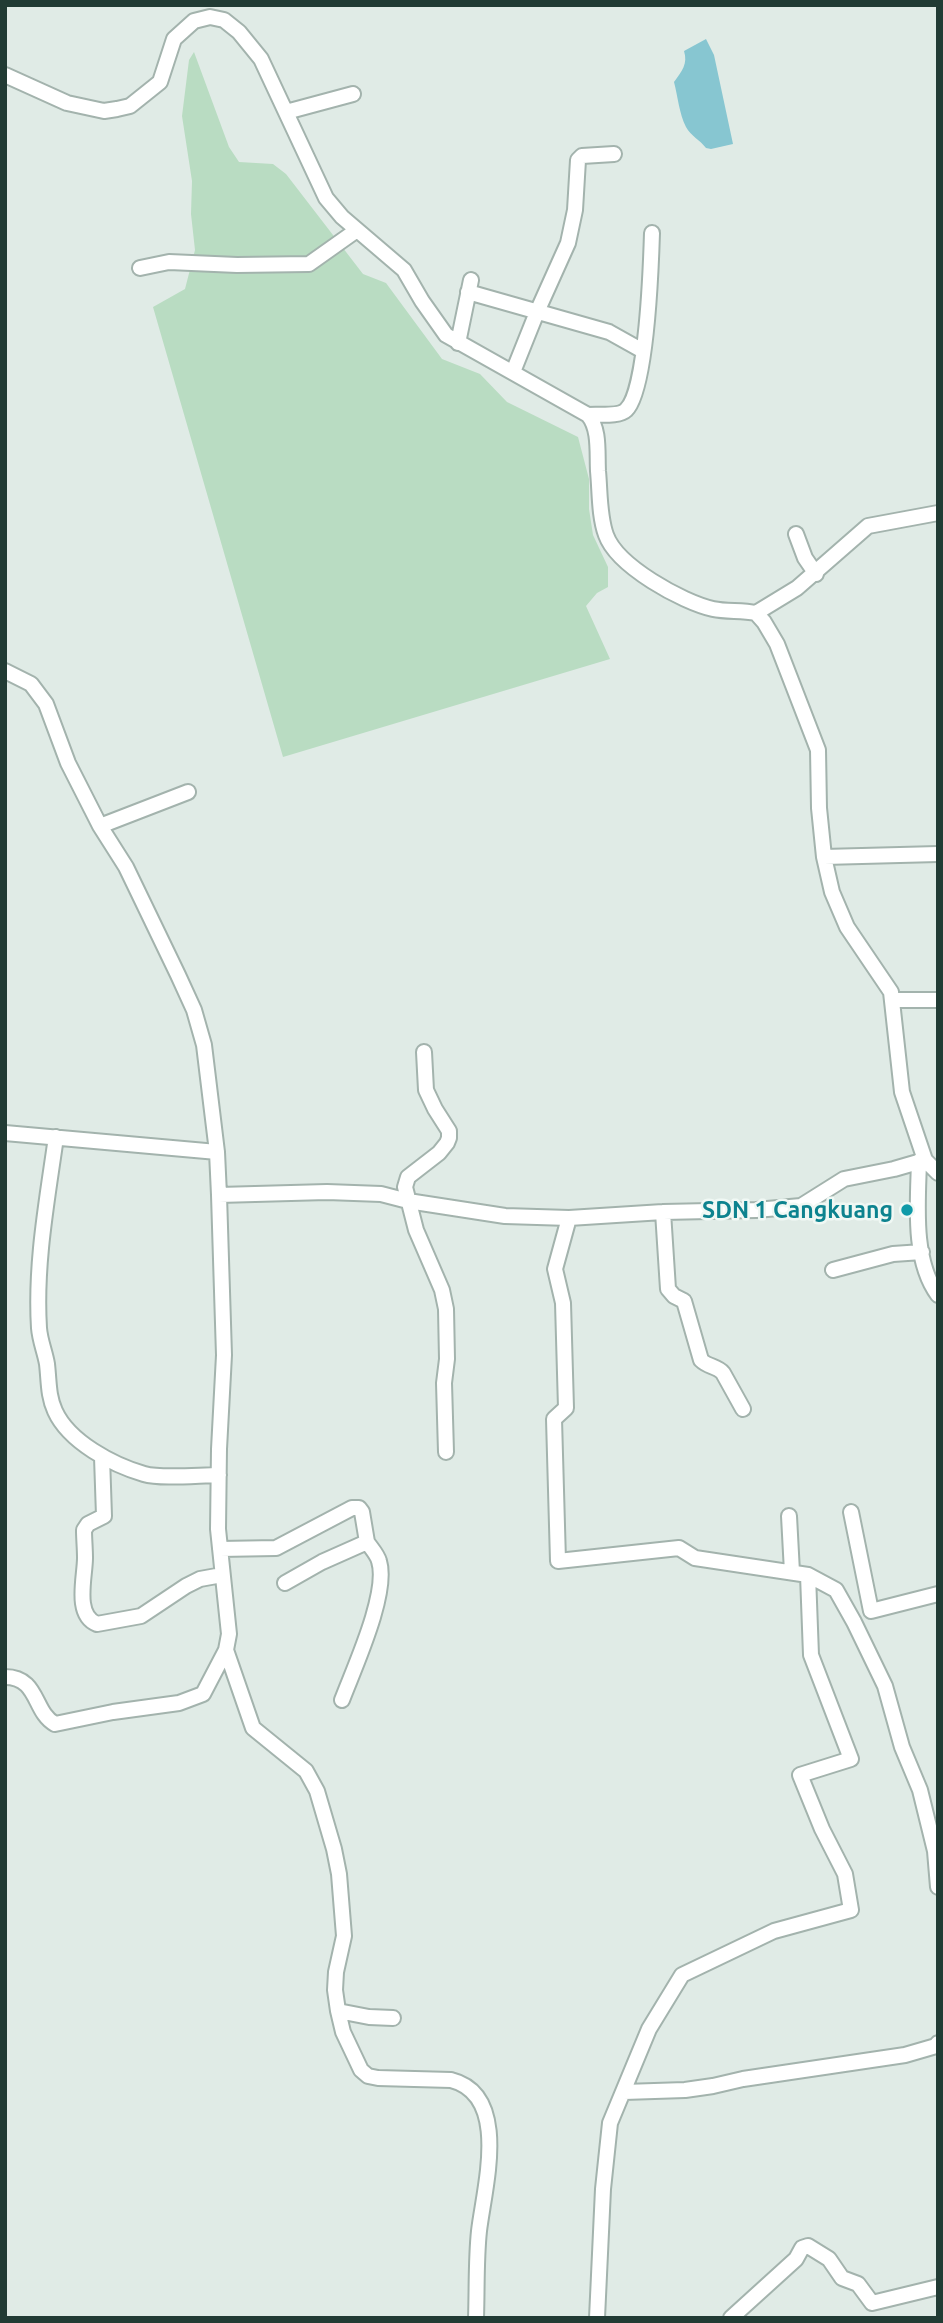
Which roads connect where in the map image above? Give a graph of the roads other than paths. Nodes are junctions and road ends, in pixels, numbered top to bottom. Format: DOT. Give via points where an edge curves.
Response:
graph roads {
  1 [pos="5,75"];
  2 [pos="353,94"];
  3 [pos="286,113"];
  4 [pos="614,154"];
  5 [pos="357,230"];
  6 [pos="652,233"];
  7 [pos="140,268"];
  8 [pos="537,312"];
  9 [pos="457,343"];
  10 [pos="643,351"];
  11 [pos="513,372"];
  12 [pos="589,415"];
  13 [pos="938,513"];
  14 [pos="796,534"];
  15 [pos="816,574"];
  16 [pos="756,613"];
  17 [pos="5,671"];
  18 [pos="188,792"];
  19 [pos="100,826"];
  20 [pos="938,854"];
  21 [pos="824,857"];
  22 [pos="893,1000"];
  23 [pos="938,1000"];
  24 [pos="424,1052"];
  25 [pos="5,1133"];
  26 [pos="56,1138"];
  27 [pos="217,1152"];
  28 [pos="922,1161"];
  29 [pos="938,1173"];
  30 [pos="219,1195"];
  31 [pos="408,1201"];
  32 [pos="663,1212"];
  33 [pos="569,1218"];
  34 [pos="922,1252"];
  35 [pos="833,1270"];
  36 [pos="938,1295"];
  37 [pos="743,1409"];
  38 [pos="446,1452"];
  39 [pos="102,1457"];
  40 [pos="219,1475"];
  41 [pos="851,1512"];
  42 [pos="789,1516"];
  43 [pos="367,1542"];
  44 [pos="220,1549"];
  45 [pos="792,1572"];
  46 [pos="222,1575"];
  47 [pos="807,1575"];
  48 [pos="285,1583"];
  49 [pos="938,1594"];
  50 [pos="226,1650"];
  51 [pos="5,1677"];
  52 [pos="342,1700"];
  53 [pos="938,1887"];
  54 [pos="338,2011"];
  55 [pos="393,2018"];
  56 [pos="938,2043"];
  57 [pos="624,2092"];
  58 [pos="938,2287"];
  59 [pos="476,2318"];
  60 [pos="597,2318"];
  61 [pos="731,2318"];
  1 -- 3 [label="street" via="67,103 104,111 130,106 160,82 174,39 194,21 210,17 224,20 250,45"];
  2 -- 3 [label="street"];
  3 -- 5 [label="street" via="326,198"];
  4 -- 8 [label="street" via="578,160 572,229"];
  5 -- 7 [label="street" via="309,264 179,261"];
  5 -- 9 [label="street" via="404,270 446,335"];
  6 -- 10 [label="street"];
  8 -- 9 [label="street" via="470,286"];
  8 -- 10 [label="street" via="609,332"];
  8 -- 11 [label="street"];
  9 -- 11 [label="street"];
  10 -- 12 [label="street" via="636,391 627,409"];
  11 -- 12 [label="street"];
  12 -- 16 [label="street" via="596,428 602,518 612,548 637,570 687,600 713,609"];
  13 -- 15 [label="street" via="868,526"];
  14 -- 15 [label="street"];
  15 -- 16 [label="street"];
  16 -- 21 [label="street" via="777,644 818,750"];
  17 -- 19 [label="street" via="31,684 46,704 68,763"];
  18 -- 19 [label="street"];
  19 -- 27 [label="street" via="126,867 194,1010 204,1045"];
  20 -- 21 [label="street"];
  21 -- 22 [label="street" via="847,927"];
  22 -- 23 [label="street"];
  22 -- 28 [label="street" via="902,1092"];
  24 -- 31 [label="street" via="426,1090 449,1138 439,1153 408,1177"];
  25 -- 26 [label="street"];
  26 -- 27 [label="street"];
  26 -- 39 [label="street" via="39,1259 41,1348 56,1413 75,1437"];
  27 -- 30 [label="street"];
  28 -- 29 [label="street"];
  28 -- 32 [label="street" via="841,1180 801,1206"];
  28 -- 34 [label="street" via="918,1234"];
  30 -- 31 [label="street" via="327,1192 381,1194"];
  30 -- 40 [label="street" via="224,1356"];
  31 -- 33 [label="street" via="505,1216"];
  31 -- 38 [label="street" via="446,1309"];
  32 -- 33 [label="street"];
  32 -- 37 [label="street" via="670,1293 684,1301 701,1360 723,1373"];
  33 -- 45 [label="street" via="555,1269 563,1303 566,1408 554,1419 558,1561 672,1547 695,1558"];
  34 -- 35 [label="street" via="893,1254"];
  34 -- 36 [label="street"];
  39 -- 40 [label="street" via="147,1475"];
  39 -- 46 [label="street" via="104,1516 83,1530 82,1592 91,1622 141,1616 186,1586"];
  40 -- 44 [label="street"];
  41 -- 49 [label="street" via="871,1611"];
  42 -- 45 [label="street"];
  43 -- 44 [label="street" via="362,1512 355,1507 276,1548"];
  43 -- 48 [label="street"];
  43 -- 52 [label="street" via="379,1560 377,1600"];
  44 -- 46 [label="street"];
  45 -- 47 [label="street"];
  46 -- 50 [label="street" via="229,1634"];
  47 -- 53 [label="street" via="836,1590 885,1686 920,1790"];
  47 -- 57 [label="street" via="811,1655 851,1759 800,1775 845,1874 851,1910 774,1931 682,1975 649,2029"];
  50 -- 51 [label="street" via="198,1697 60,1724 49,1721 28,1685"];
  50 -- 54 [label="street" via="253,1728 306,1771 326,1819 339,1874 344,1936 336,1972"];
  54 -- 55 [label="street"];
  54 -- 59 [label="street" via="353,2056 368,2076 461,2082 486,2117 489,2157 479,2231"];
  56 -- 57 [label="street" via="905,2054 713,2086"];
  57 -- 60 [label="street" via="610,2123"];
  58 -- 61 [label="street" via="872,2303 858,2284 842,2278 829,2259 808,2246"];
}
